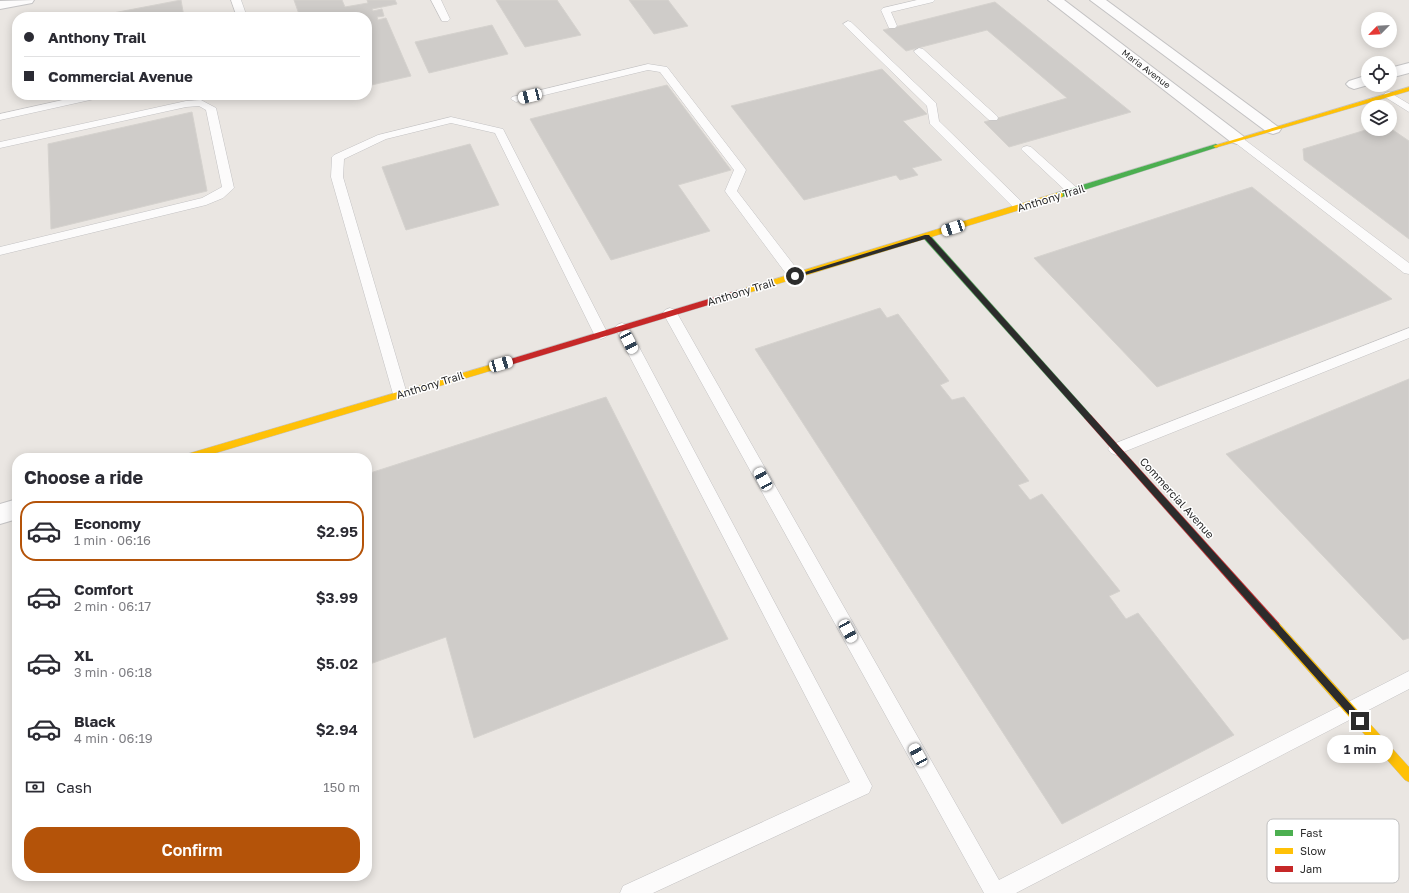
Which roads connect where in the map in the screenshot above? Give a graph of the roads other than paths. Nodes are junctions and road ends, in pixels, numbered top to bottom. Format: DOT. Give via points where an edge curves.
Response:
graph roads {
  1 [pos="27,0"];
  2 [pos="236,0"];
  3 [pos="436,0"];
  4 [pos="930,0"];
  5 [pos="1055,0"];
  6 [pos="1097,0"];
  7 [pos="0,5"];
  8 [pos="240,12"];
  9 [pos="444,19"];
  10 [pos="848,24"];
  11 [pos="892,26"];
  12 [pos="919,51"];
  13 [pos="1409,68"];
  14 [pos="1397,71"];
  15 [pos="1409,89"];
  16 [pos="1389,95"];
  17 [pos="516,99"];
  18 [pos="75,100"];
  19 [pos="1409,108"];
  20 [pos="0,116"];
  21 [pos="993,118"];
  22 [pos="1274,129"];
  23 [pos="1238,139"];
  24 [pos="0,145"];
  25 [pos="1027,149"];
  26 [pos="1073,191"];
  27 [pos="1020,207"];
  28 [pos="927,237"];
  29 [pos="0,251"];
  30 [pos="1409,270"];
  31 [pos="795,276"];
  32 [pos="670,314"];
  33 [pos="622,328"];
  34 [pos="1409,333"];
  35 [pos="601,334"];
  36 [pos="400,394"];
  37 [pos="1116,449"];
  38 [pos="204,453"];
  39 [pos="12,510"];
  40 [pos="0,514"];
  41 [pos="1409,680"];
  42 [pos="1350,710"];
  43 [pos="1409,776"];
  44 [pos="630,893"];
  1 -- 7 [label="street"];
  2 -- 8 [label="lane"];
  3 -- 9 [label="lane"];
  4 -- 11 [label="lane" via="886,10"];
  5 -- 23 [label="street, Maria Avenue"];
  6 -- 22 [label="street"];
  10 -- 27 [label="lane" via="932,105 934,122"];
  12 -- 21 [label="lane"];
  13 -- 14 [label="street"];
  15 -- 16 [label="street, Anthony Trail"];
  16 -- 19 [label="lane"];
  16 -- 22 [label="street, Anthony Trail"];
  17 -- 31 [label="lane" via="648,67 663,69 740,170 731,191"];
  18 -- 20 [label="lane"];
  22 -- 23 [label="street, Anthony Trail"];
  23 -- 26 [label="street, Anthony Trail"];
  23 -- 30 [label="lane"];
  24 -- 29 [label="lane" via="186,104 201,103 212,108 228,188 219,196 206,201"];
  25 -- 26 [label="lane"];
  26 -- 27 [label="street, Anthony Trail"];
  27 -- 28 [label="street, Anthony Trail"];
  28 -- 31 [label="street, Anthony Trail"];
  28 -- 37 [label="street, Commercial Avenue"];
  31 -- 32 [label="street, Anthony Trail"];
  32 -- 33 [label="street, Anthony Trail"];
  32 -- 42 [label="lane" via="996,893"];
  33 -- 35 [label="street, Anthony Trail"];
  33 -- 44 [label="lane" via="862,786"];
  34 -- 37 [label="lane"];
  35 -- 36 [label="street, Anthony Trail"];
  35 -- 36 [label="lane" via="498,131 451,120 382,137 338,157 337,177"];
  36 -- 38 [label="street, Anthony Trail"];
  37 -- 42 [label="street, Commercial Avenue"];
  39 -- 40 [label="street"];
  41 -- 42 [label="lane"];
  42 -- 43 [label="street, Commercial Avenue"];
}
